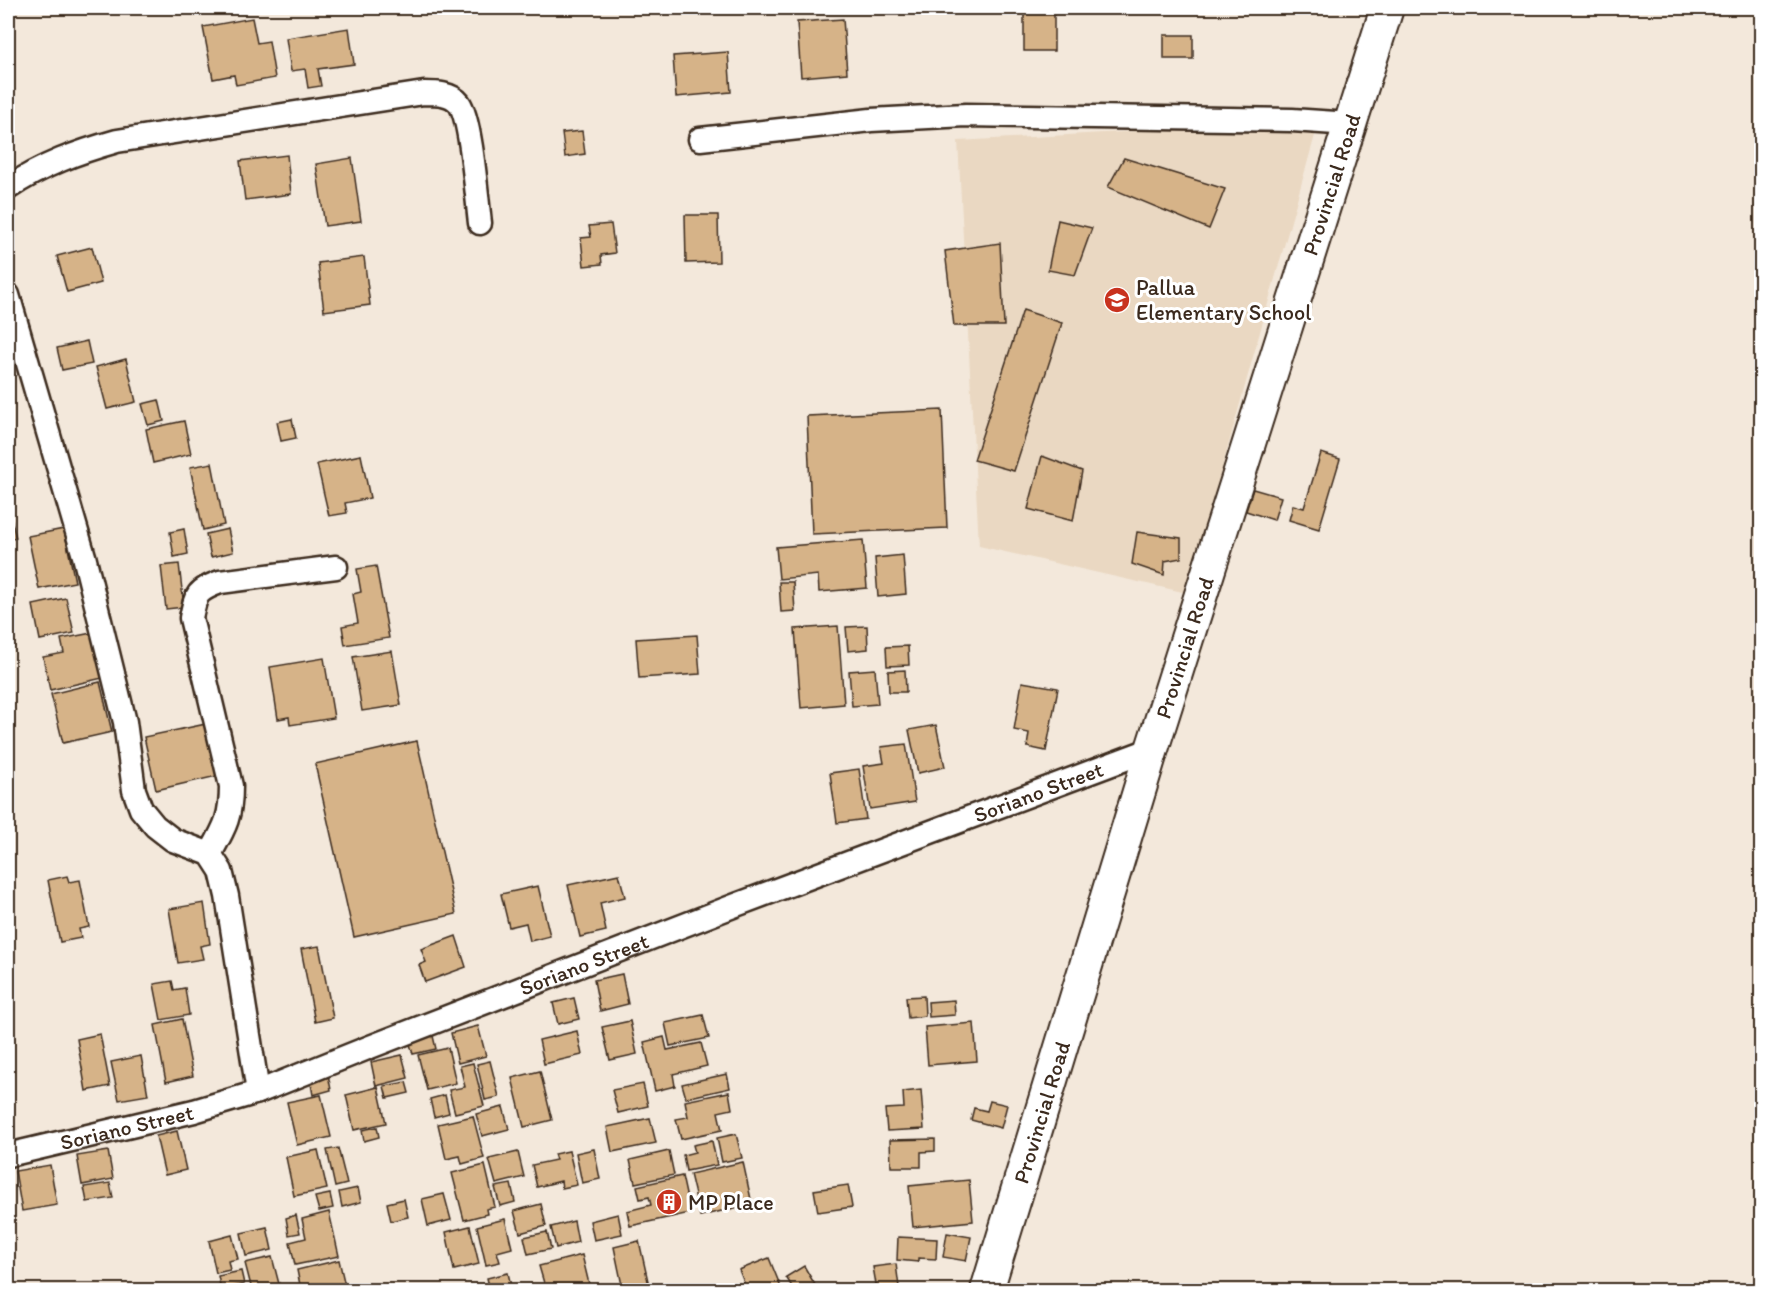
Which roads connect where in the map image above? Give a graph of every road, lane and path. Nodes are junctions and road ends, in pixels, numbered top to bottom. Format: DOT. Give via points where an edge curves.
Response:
graph roads {
  1 [pos="1388,8"];
  2 [pos="1350,124"];
  3 [pos="700,139"];
  4 [pos="8,188"];
  5 [pos="480,223"];
  6 [pos="8,295"];
  7 [pos="336,567"];
  8 [pos="1152,749"];
  9 [pos="210,854"];
  10 [pos="258,1092"];
  11 [pos="8,1155"];
  12 [pos="987,1290"];
  1 -- 2 [label="main road, Provincial Road"];
  2 -- 3 [label="street" via="966,116 871,120"];
  2 -- 8 [label="main road, Provincial Road"];
  4 -- 5 [label="street" via="26,175 76,153 117,141 424,93 445,94 459,102 466,118"];
  6 -- 9 [label="street" via="84,556 124,722 134,790 141,809 154,826 173,840"];
  7 -- 9 [label="street" via="220,582 204,588 196,597 191,618 231,786 231,808"];
  8 -- 10 [label="street, Soriano Street" via="736,905"];
  8 -- 12 [label="main road, Provincial Road"];
  9 -- 10 [label="street" via="221,871 227,896"];
  10 -- 11 [label="street, Soriano Street"];
}
